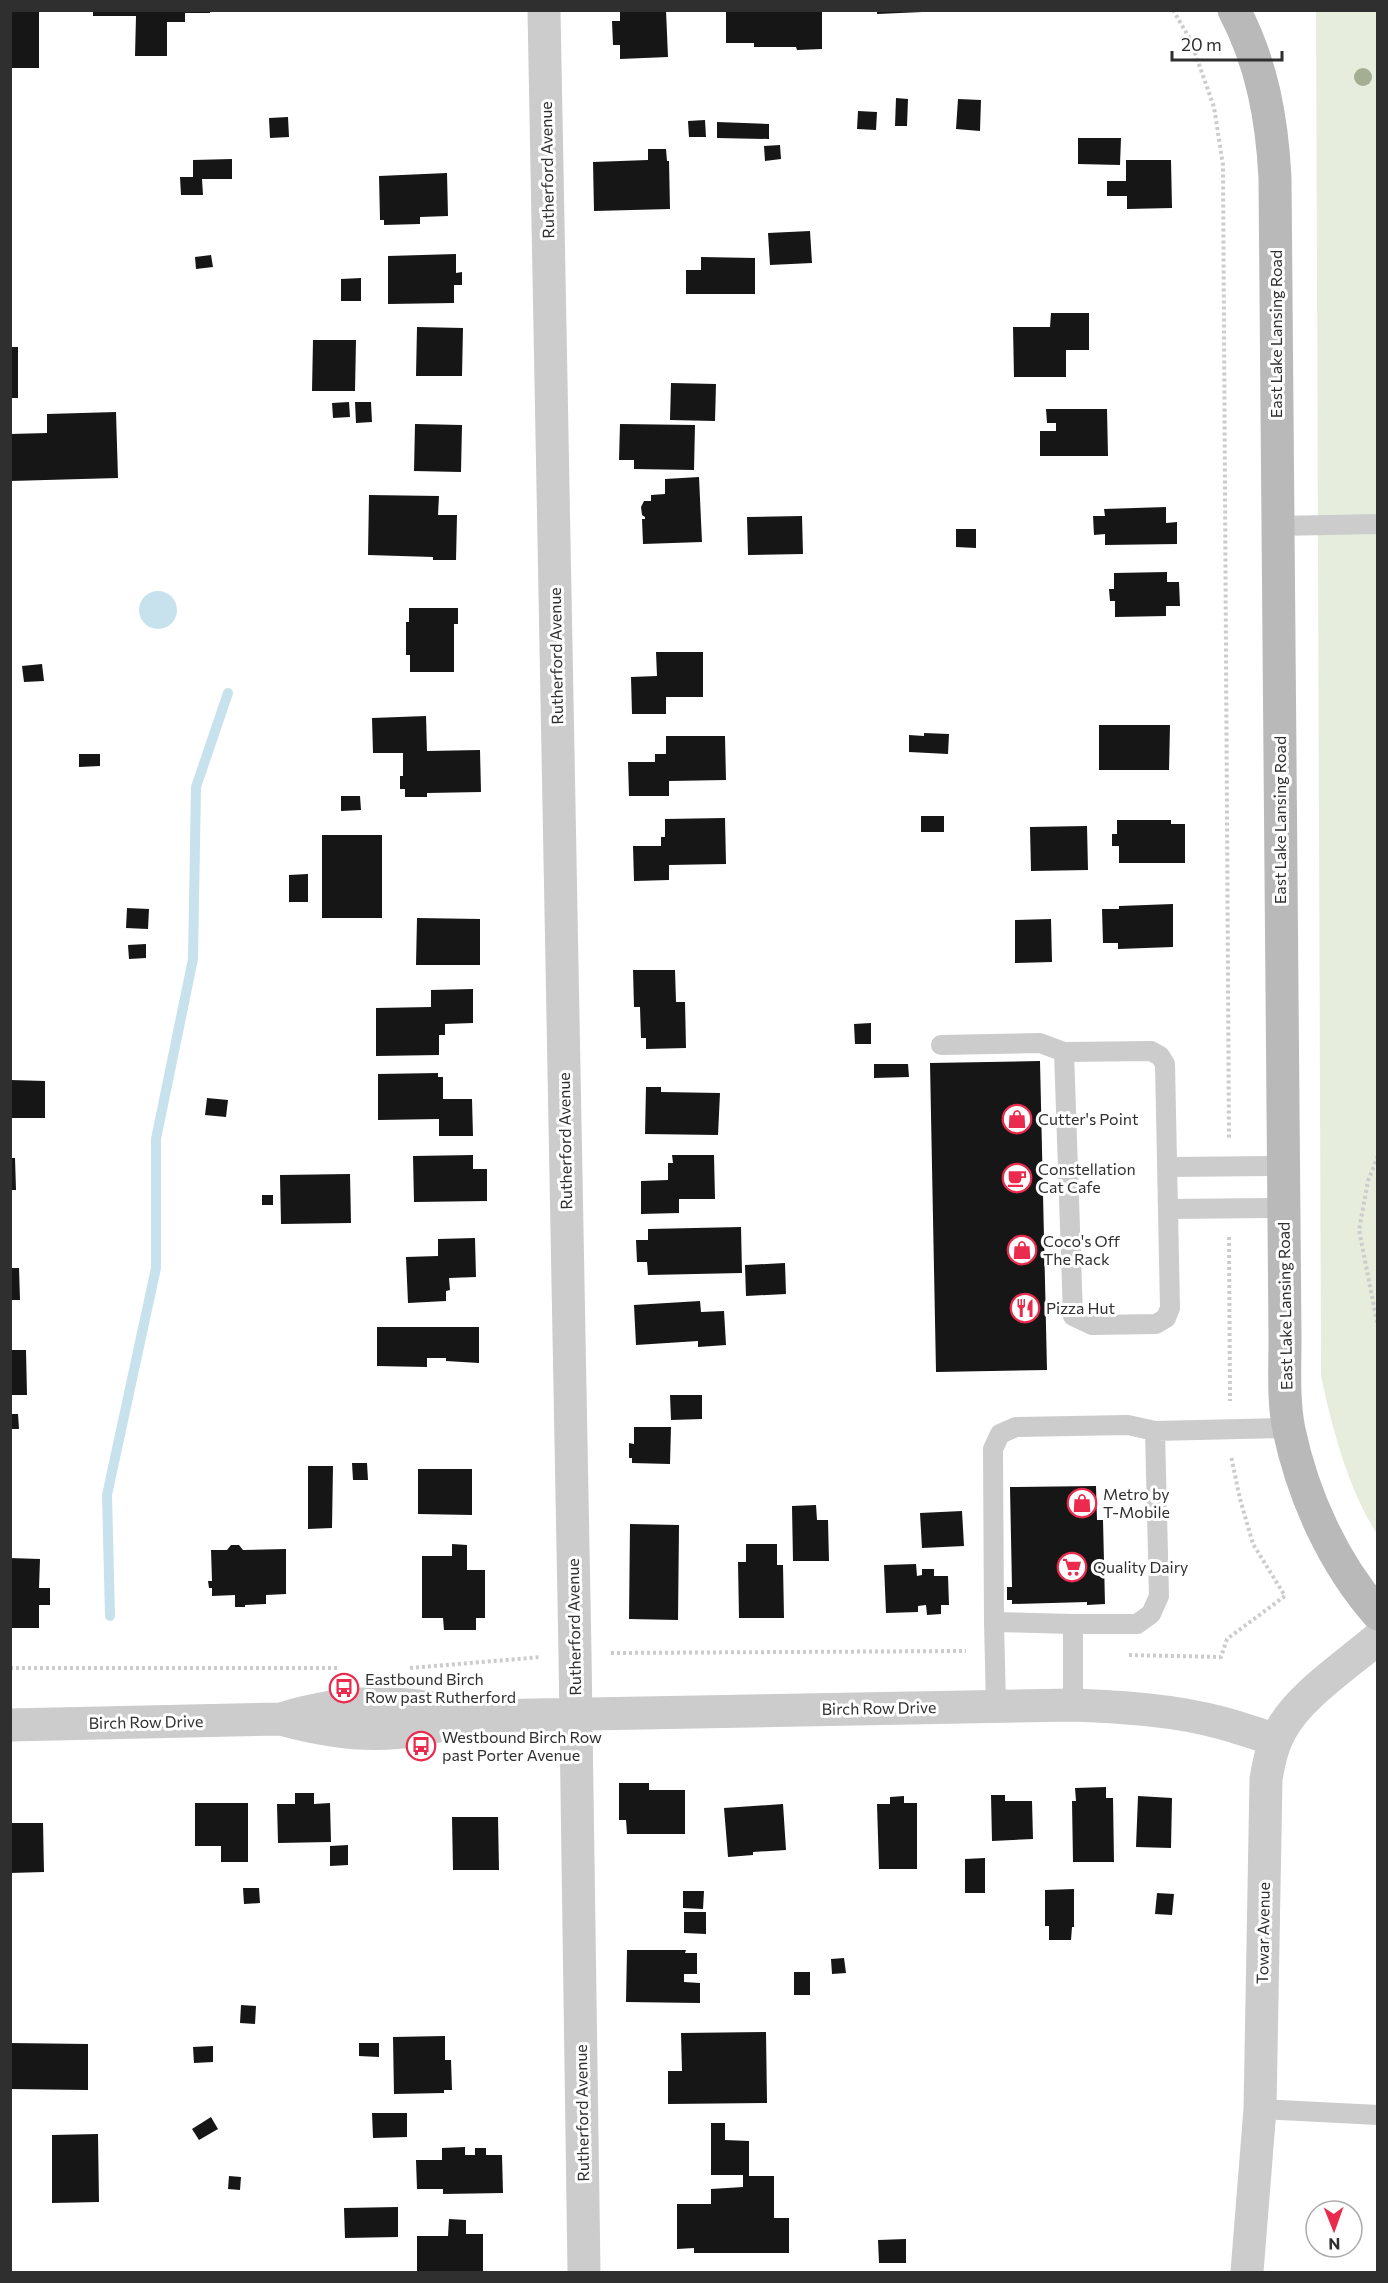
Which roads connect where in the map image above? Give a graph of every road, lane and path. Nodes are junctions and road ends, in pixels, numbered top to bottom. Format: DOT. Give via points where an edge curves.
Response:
graph roads {
  1 [pos="544,10"];
  2 [pos="1173,10"];
  3 [pos="1234,10"];
  4 [pos="1377,524"];
  5 [pos="1278,526"];
  6 [pos="942,1045"];
  7 [pos="1064,1052"];
  8 [pos="1377,1156"];
  9 [pos="1283,1166"];
  10 [pos="1167,1167"];
  11 [pos="1229,1167"];
  12 [pos="1229,1208"];
  13 [pos="1284,1208"];
  14 [pos="1168,1209"];
  15 [pos="1377,1327"];
  16 [pos="1288,1428"];
  17 [pos="1230,1429"];
  18 [pos="1155,1431"];
  19 [pos="1377,1614"];
  20 [pos="994,1622"];
  21 [pos="1072,1624"];
  22 [pos="1377,1638"];
  23 [pos="994,1651"];
  24 [pos="1073,1651"];
  25 [pos="575,1654"];
  26 [pos="10,1668"];
  27 [pos="344,1668"];
  28 [pos="404,1668"];
  29 [pos="996,1706"];
  30 [pos="1073,1706"];
  31 [pos="575,1714"];
  32 [pos="10,1725"];
  33 [pos="1276,1740"];
  34 [pos="1260,2109"];
  35 [pos="1377,2115"];
  36 [pos="584,2272"];
  37 [pos="1247,2272"];
  1 -- 25 [label="street, Rutherford Avenue"];
  2 -- 11 [label="path" via="1190,39 1214,107 1222,165"];
  3 -- 5 [label="main road, East Lake Lansing Road" via="1256,62 1273,138"];
  4 -- 5 [label="lane"];
  5 -- 9 [label="main road, East Lake Lansing Road"];
  6 -- 7 [label="lane" via="1040,1043"];
  7 -- 10 [label="lane" via="1151,1051 1160,1056 1165,1064"];
  7 -- 14 [label="lane" via="1073,1316 1092,1325 1156,1324 1166,1318 1170,1308"];
  8 -- 15 [label="path" via="1368,1180 1359,1230"];
  9 -- 11 [label="lane"];
  9 -- 13 [label="main road, East Lake Lansing Road"];
  10 -- 11 [label="lane"];
  10 -- 14 [label="lane"];
  12 -- 13 [label="lane"];
  12 -- 14 [label="lane"];
  12 -- 17 [label="path"];
  13 -- 16 [label="main road, East Lake Lansing Road"];
  16 -- 17 [label="lane"];
  16 -- 19 [label="main road, East Lake Lansing Road" via="1321,1528 1361,1595"];
  17 -- 18 [label="lane"];
  17 -- 24 [label="path" via="1231,1461 1253,1544 1285,1596 1227,1639 1221,1658"];
  18 -- 20 [label="lane" via="1128,1425 1060,1426 1016,1427 1000,1434 993,1449"];
  18 -- 21 [label="lane" via="1159,1596 1151,1614 1137,1624"];
  20 -- 21 [label="lane"];
  20 -- 23 [label="lane"];
  21 -- 24 [label="lane"];
  22 -- 33 [label="street, Towar Avenue" via="1303,1701"];
  23 -- 25 [label="path"];
  23 -- 29 [label="lane"];
  24 -- 30 [label="lane"];
  25 -- 28 [label="path"];
  25 -- 31 [label="street, Rutherford Avenue"];
  26 -- 27 [label="path"];
  29 -- 30 [label="street, Birch Row Drive"];
  29 -- 31 [label="street, Birch Row Drive"];
  30 -- 33 [label="street, Birch Row Drive" via="1179,1714"];
  31 -- 32 [label="street, Birch Row Drive" via="479,1716 409,1733 378,1735 311,1727 281,1719"];
  31 -- 36 [label="street, Rutherford Avenue"];
  33 -- 34 [label="street, Towar Avenue" via="1266,1779"];
  34 -- 35 [label="lane"];
  34 -- 37 [label="street, Towar Avenue"];
}
